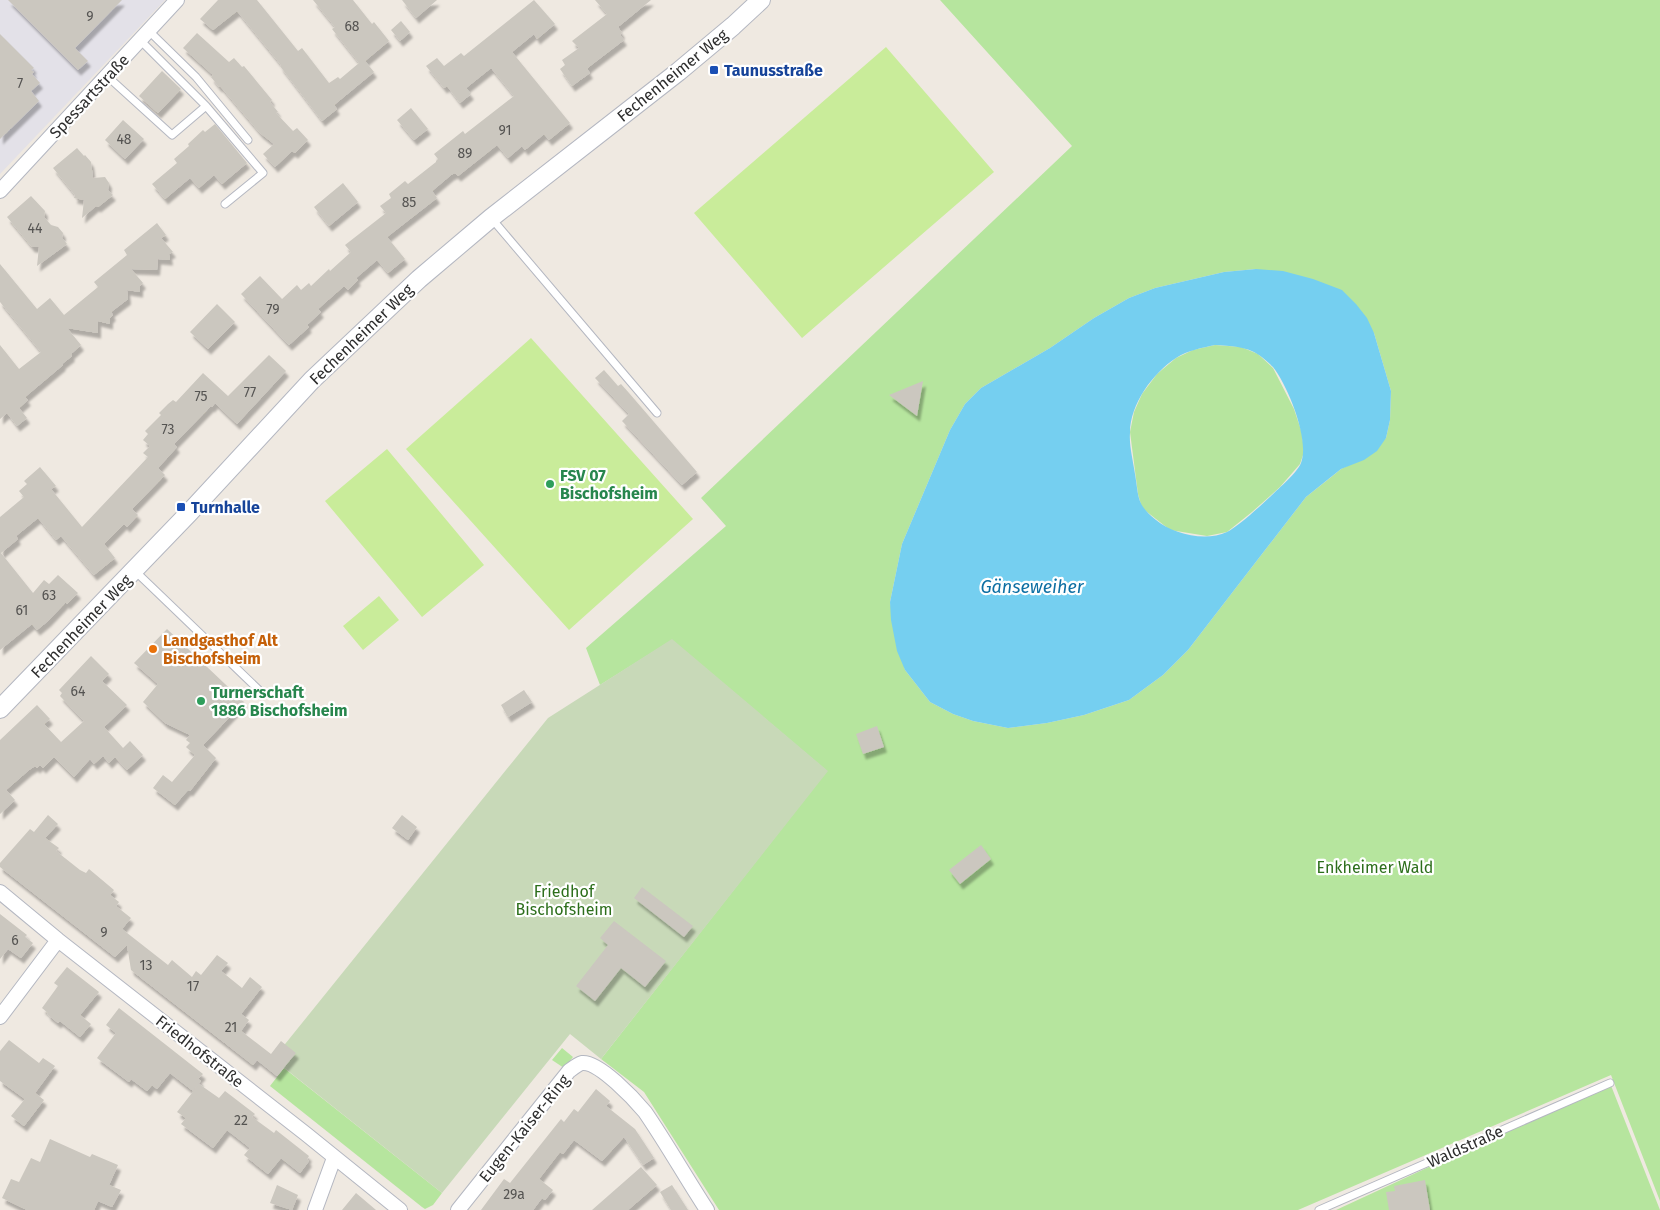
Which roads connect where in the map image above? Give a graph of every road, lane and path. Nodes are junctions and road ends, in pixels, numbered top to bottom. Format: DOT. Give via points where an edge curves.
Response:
graph roads {
  1 [pos="177,0"];
  2 [pos="761,0"];
  3 [pos="144,35"];
  4 [pos="107,76"];
  5 [pos="206,106"];
  6 [pos="248,140"];
  7 [pos="0,191"];
  8 [pos="225,204"];
  9 [pos="491,218"];
  10 [pos="657,413"];
  11 [pos="134,570"];
  12 [pos="260,691"];
  13 [pos="0,709"];
  14 [pos="0,892"];
  15 [pos="58,940"];
  16 [pos="0,1017"];
  17 [pos="1610,1083"];
  18 [pos="334,1158"];
  19 [pos="315,1210"];
  20 [pos="400,1210"];
  21 [pos="458,1210"];
  22 [pos="707,1210"];
  23 [pos="1319,1210"];
  1 -- 3 [label="street, Spessartstraße"];
  2 -- 9 [label="street, Fechenheimer Weg" via="678,72"];
  3 -- 4 [label="street, Spessartstraße"];
  3 -- 5 [label="lane"];
  3 -- 6 [label="lane" via="196,78"];
  4 -- 5 [label="lane" via="172,135"];
  4 -- 7 [label="street, Spessartstraße"];
  5 -- 8 [label="lane" via="263,173"];
  9 -- 10 [label="lane"];
  9 -- 11 [label="street, Fechenheimer Weg" via="419,278 312,380"];
  11 -- 12 [label="lane"];
  11 -- 13 [label="street, Fechenheimer Weg"];
  14 -- 15 [label="street, Friedhofstraße"];
  15 -- 16 [label="street"];
  15 -- 18 [label="street, Friedhofstraße"];
  17 -- 23 [label="lane, Waldstraße"];
  18 -- 19 [label="street"];
  18 -- 20 [label="street, Friedhofstraße"];
  21 -- 22 [label="street, Eugen-Kaiser-Ring" via="569,1071 582,1063 600,1070 638,1105"];
}
